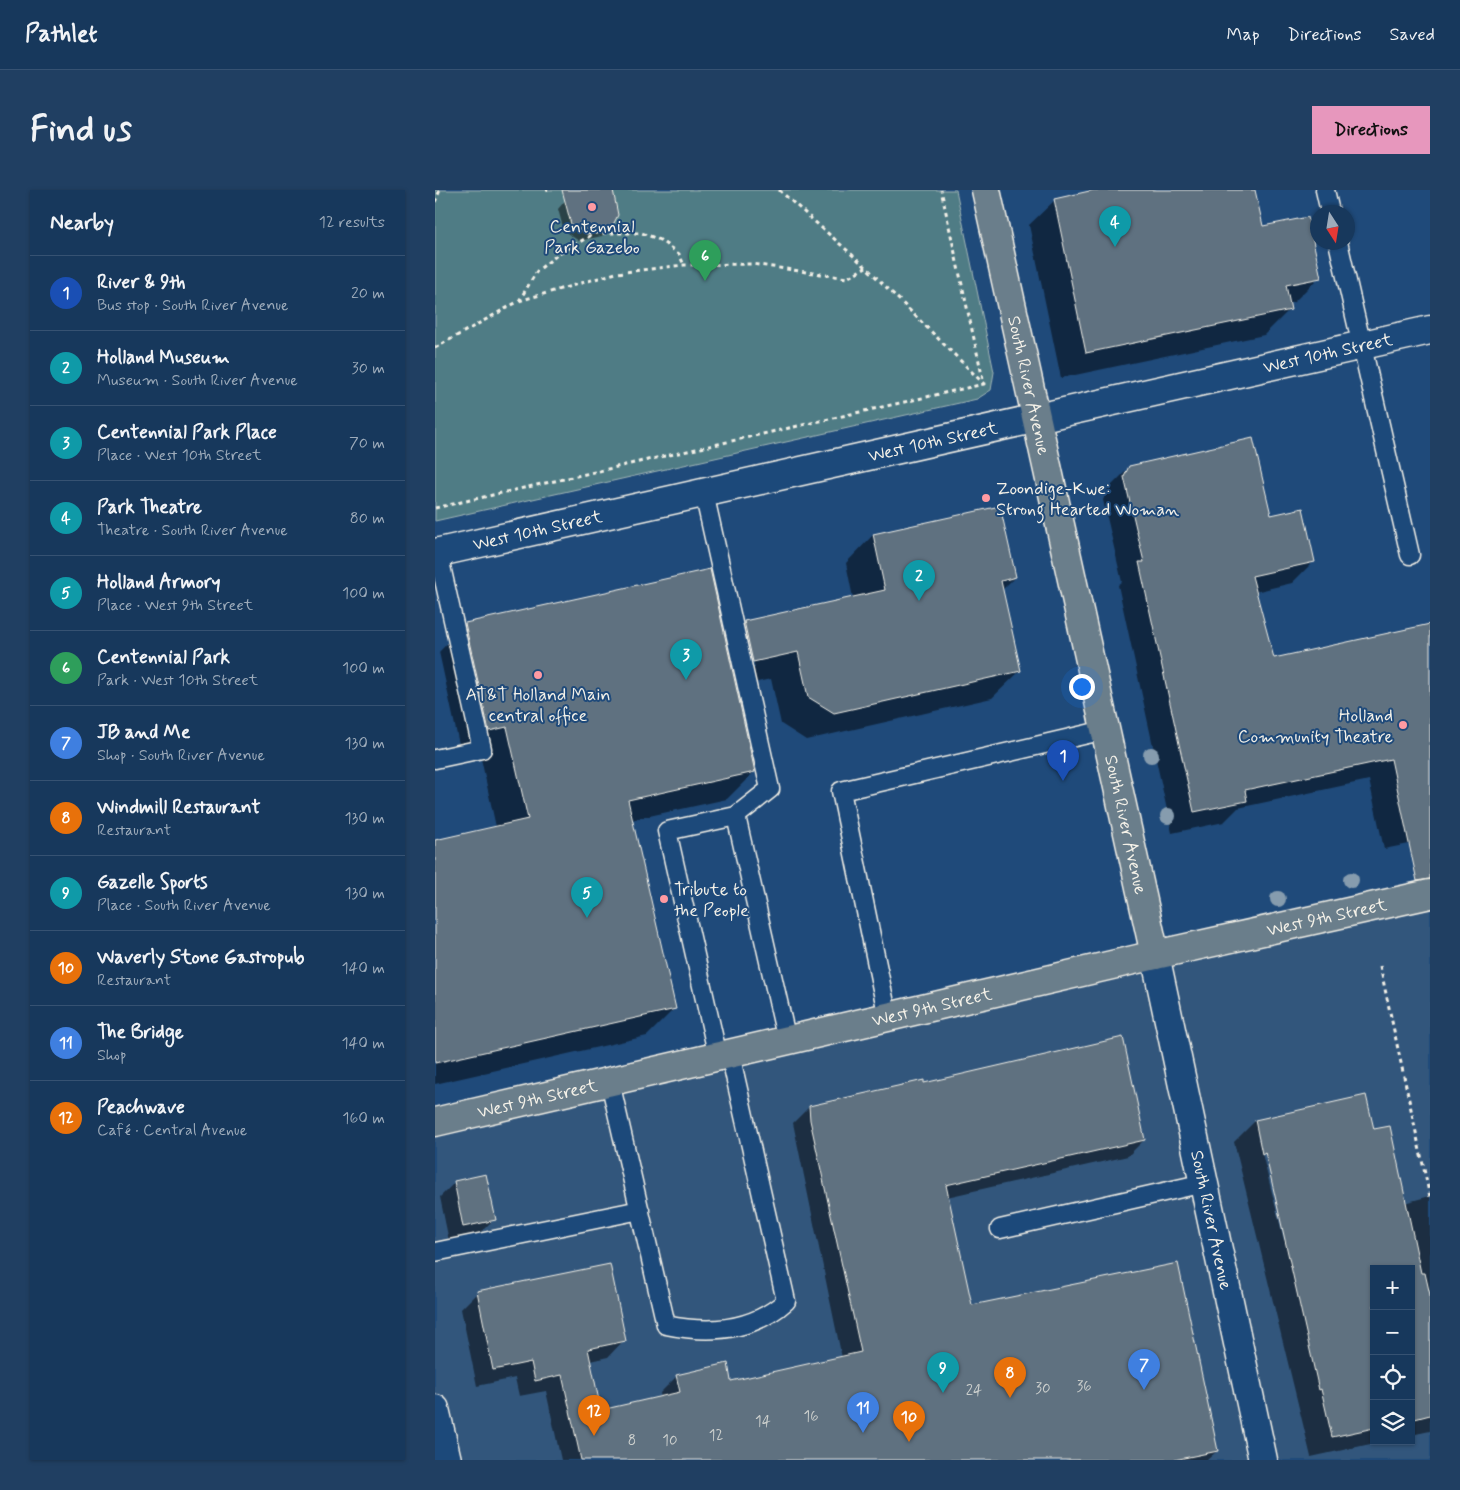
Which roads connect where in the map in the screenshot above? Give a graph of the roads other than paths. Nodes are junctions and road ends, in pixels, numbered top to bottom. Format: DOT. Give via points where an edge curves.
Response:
graph roads {
  1 [pos="986,190"];
  2 [pos="1325,190"];
  3 [pos="1328,205"];
  4 [pos="1339,250"];
  5 [pos="1430,330"];
  6 [pos="1363,345"];
  7 [pos="1035,418"];
  8 [pos="704,493"];
  9 [pos="437,553"];
  10 [pos="1410,555"];
  11 [pos="1105,730"];
  12 [pos="435,759"];
  13 [pos="737,816"];
  14 [pos="1430,894"];
  15 [pos="1155,955"];
  16 [pos="888,1018"];
  17 [pos="787,1041"];
  18 [pos="724,1056"];
  19 [pos="610,1082"];
  20 [pos="435,1122"];
  21 [pos="1204,1184"];
  22 [pos="640,1210"];
  23 [pos="1000,1229"];
  24 [pos="435,1252"];
  25 [pos="435,1409"];
  26 [pos="447,1460"];
  27 [pos="1263,1460"];
  1 -- 7 [label="main road, South River Avenue"];
  2 -- 3 [label="lane"];
  4 -- 6 [label="lane"];
  5 -- 6 [label="street, West 10th Street"];
  6 -- 7 [label="street, West 10th Street"];
  6 -- 10 [label="lane"];
  7 -- 8 [label="street, West 10th Street"];
  7 -- 11 [label="main road, South River Avenue"];
  8 -- 9 [label="street, West 10th Street"];
  8 -- 13 [label="lane" via="770,789"];
  9 -- 12 [label="lane" via="482,749"];
  11 -- 15 [label="main road, South River Avenue"];
  11 -- 16 [label="lane" via="841,791"];
  13 -- 17 [label="lane"];
  13 -- 18 [label="lane" via="667,831"];
  14 -- 15 [label="main road, West 9th Street"];
  15 -- 16 [label="main road, West 9th Street"];
  15 -- 21 [label="street, South River Avenue"];
  16 -- 17 [label="main road, West 9th Street"];
  17 -- 18 [label="main road, West 9th Street"];
  18 -- 19 [label="main road, West 9th Street"];
  18 -- 22 [label="lane" via="786,1300 746,1325 723,1330 691,1330 666,1325"];
  19 -- 20 [label="main road, West 9th Street"];
  19 -- 22 [label="lane"];
  21 -- 23 [label="lane"];
  21 -- 27 [label="street, South River Avenue"];
  22 -- 24 [label="lane"];
  25 -- 26 [label="street"];
}
